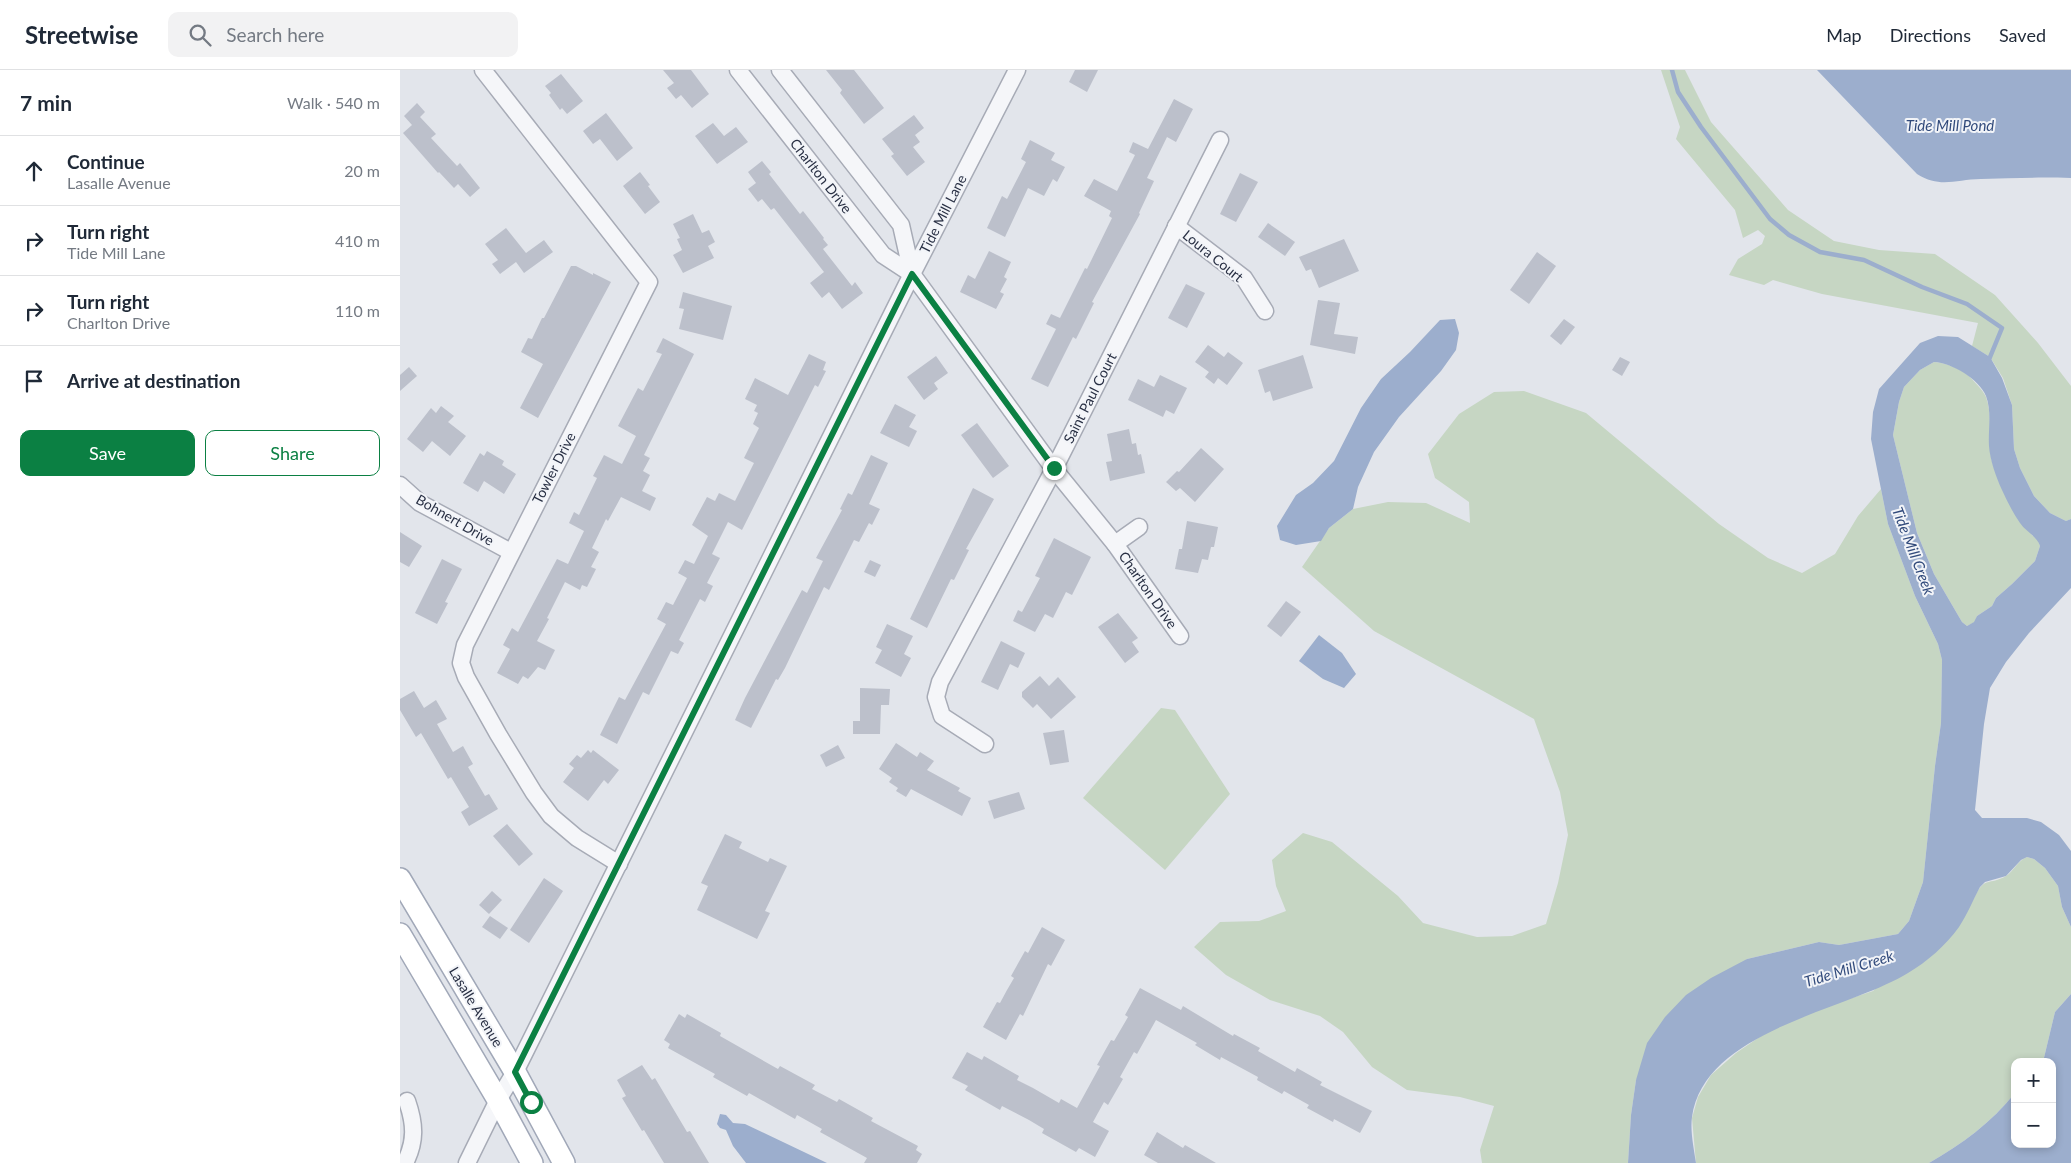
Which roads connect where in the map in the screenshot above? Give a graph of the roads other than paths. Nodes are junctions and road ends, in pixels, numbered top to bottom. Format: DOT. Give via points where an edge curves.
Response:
graph roads {
  1 [pos="483,70"];
  2 [pos="738,70"];
  3 [pos="780,70"];
  4 [pos="1017,70"];
  5 [pos="1220,140"];
  6 [pos="1176,226"];
  7 [pos="912,274"];
  8 [pos="1265,311"];
  9 [pos="1054,468"];
  10 [pos="400,485"];
  11 [pos="1139,527"];
  12 [pos="1115,544"];
  13 [pos="511,552"];
  14 [pos="1180,636"];
  15 [pos="985,744"];
  16 [pos="619,864"];
  17 [pos="400,879"];
  18 [pos="400,934"];
  19 [pos="515,1072"];
  20 [pos="498,1100"];
  21 [pos="407,1101"];
  22 [pos="405,1163"];
  23 [pos="467,1163"];
  24 [pos="532,1163"];
  25 [pos="564,1163"];
  1 -- 13 [label="street, Towler Drive" via="649,282"];
  2 -- 7 [label="street, Charlton Drive" via="883,256"];
  3 -- 7 [label="street, Charlton Drive" via="901,226"];
  4 -- 7 [label="street, Tide Mill Lane"];
  5 -- 6 [label="street, Saint Paul Court"];
  6 -- 8 [label="street, Loura Court" via="1244,278"];
  6 -- 9 [label="street, Saint Paul Court"];
  7 -- 9 [label="street, Charlton Drive"];
  7 -- 16 [label="street, Tide Mill Lane"];
  9 -- 12 [label="street, Charlton Drive"];
  9 -- 15 [label="street, Saint Paul Court" via="940,682 936,697 942,716"];
  10 -- 13 [label="street, Bohnert Drive" via="420,503"];
  11 -- 12 [label="street, Charlton Drive"];
  12 -- 14 [label="street, Charlton Drive"];
  13 -- 16 [label="street, Towler Drive" via="465,645 461,663 498,734 551,816 577,838"];
  16 -- 19 [label="street, Tide Mill Lane"];
  17 -- 19 [label="main road, Lasalle Avenue"];
  18 -- 20 [label="main road, Lasalle Avenue"];
  19 -- 20 [label="street, Tide Mill Lane"];
  19 -- 25 [label="main road, Lasalle Avenue"];
  20 -- 23 [label="street, Tide Mill Lane"];
  20 -- 24 [label="main road, Lasalle Avenue"];
  21 -- 22 [label="street" via="414,1130 412,1149"];
}
